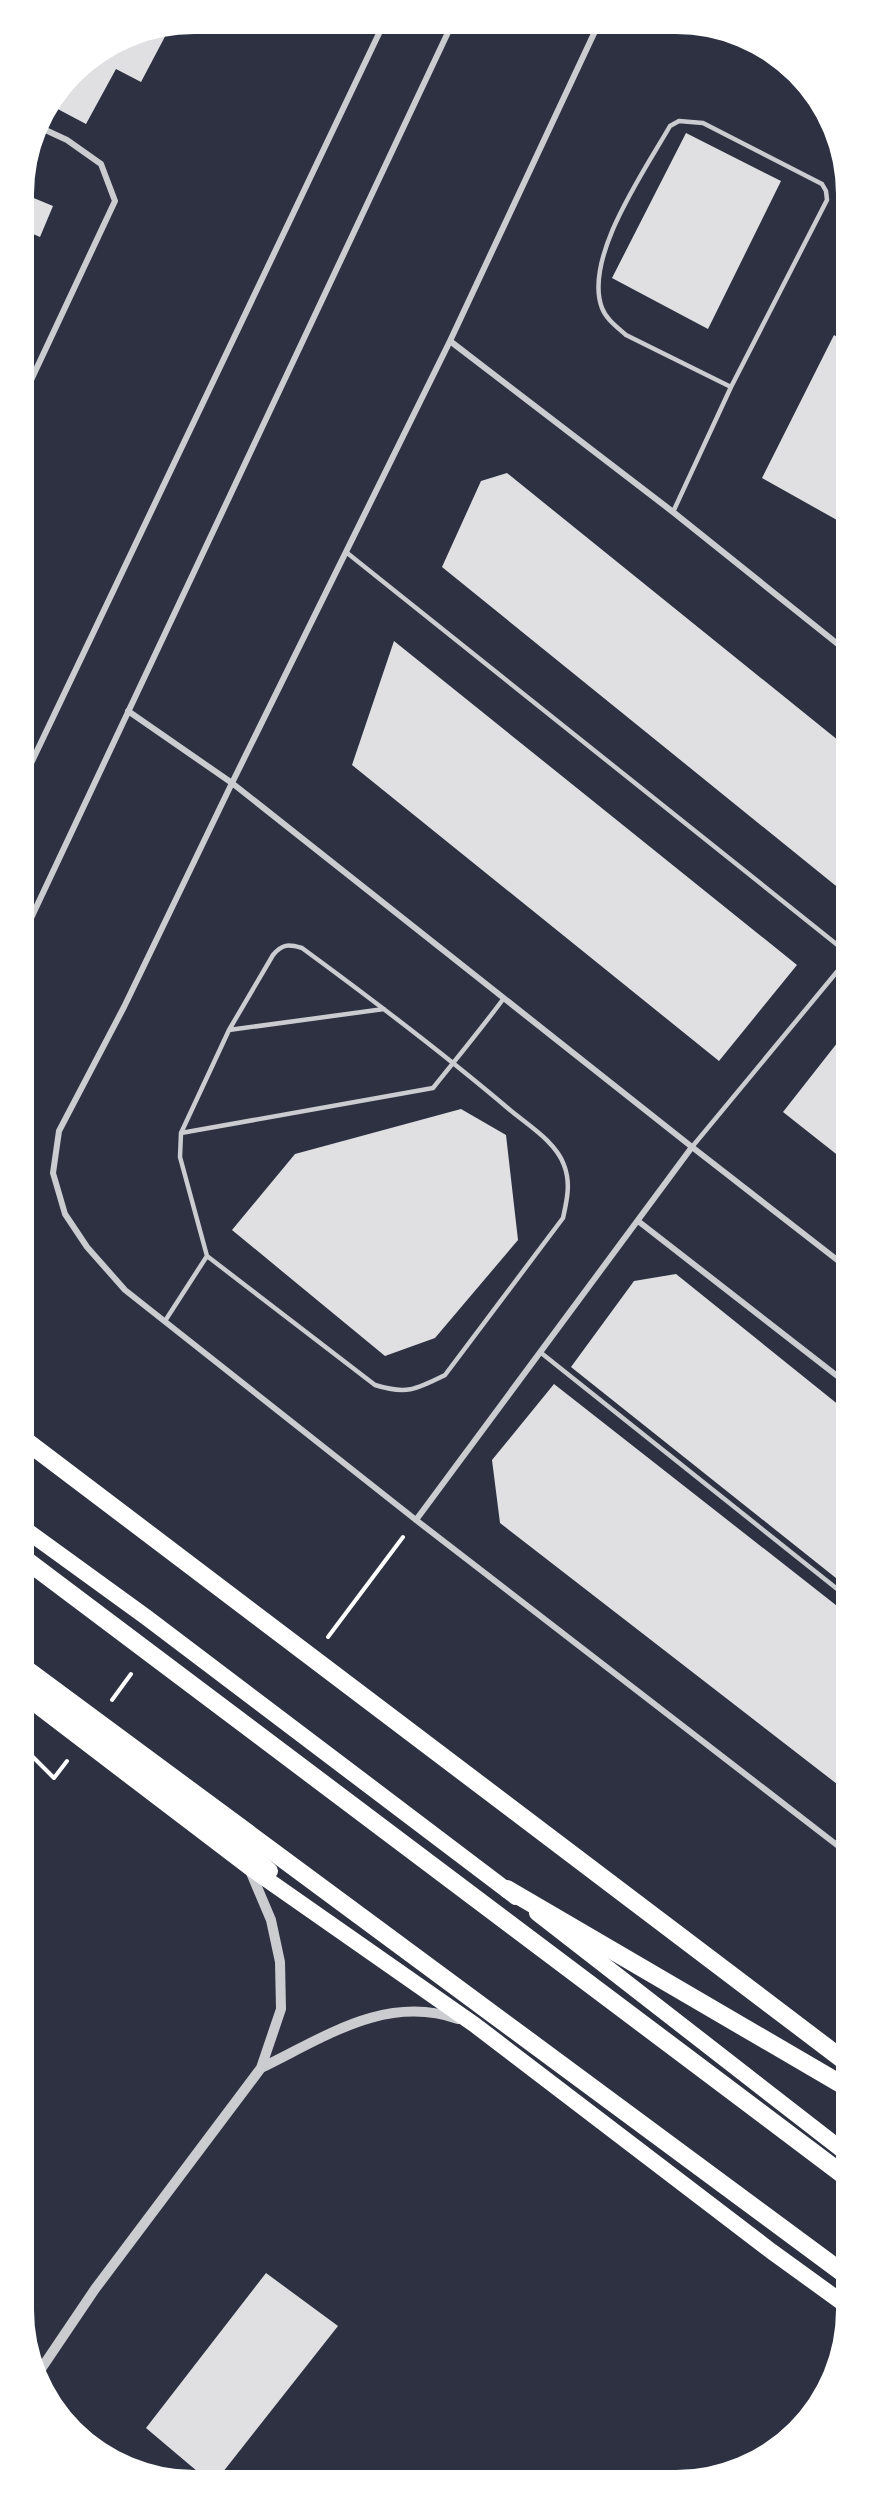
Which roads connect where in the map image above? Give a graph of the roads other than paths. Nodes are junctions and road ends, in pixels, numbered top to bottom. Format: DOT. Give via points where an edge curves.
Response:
graph roads {
  1 [pos="379,34"];
  2 [pos="447,34"];
  3 [pos="594,34"];
  4 [pos="48,131"];
  5 [pos="450,341"];
  6 [pos="35,372"];
  7 [pos="730,387"];
  8 [pos="673,512"];
  9 [pos="346,552"];
  10 [pos="836,643"];
  11 [pos="128,711"];
  12 [pos="35,756"];
  13 [pos="232,783"];
  14 [pos="35,910"];
  15 [pos="836,944"];
  16 [pos="836,973"];
  17 [pos="504,998"];
  18 [pos="385,1009"];
  19 [pos="229,1030"];
  20 [pos="454,1062"];
  21 [pos="181,1133"];
  22 [pos="692,1148"];
  23 [pos="638,1221"];
  24 [pos="207,1256"];
  25 [pos="836,1259"];
  26 [pos="165,1321"];
  27 [pos="540,1352"];
  28 [pos="836,1375"];
  29 [pos="34,1447"];
  30 [pos="416,1520"];
  31 [pos="34,1536"];
  32 [pos="34,1566"];
  33 [pos="836,1588"];
  34 [pos="34,1675"];
  35 [pos="34,1689"];
  36 [pos="34,1703"];
  37 [pos="836,1844"];
  38 [pos="249,1867"];
  39 [pos="507,1889"];
  40 [pos="322,1918"];
  41 [pos="475,2025"];
  42 [pos="836,2054"];
  43 [pos="261,2068"];
  44 [pos="836,2080"];
  45 [pos="836,2145"];
  46 [pos="836,2169"];
  47 [pos="836,2268"];
  48 [pos="836,2298"];
  49 [pos="44,2364"];
  1 -- 12 [label="street"];
  2 -- 11 [label="street"];
  3 -- 5 [label="street"];
  4 -- 6 [label="street" via="100,164 115,201"];
  5 -- 8 [label="street"];
  5 -- 9 [label="street"];
  7 -- 7 [label="lane" via="827,200 826,190 822,184 703,123 679,121 670,126 608,238 597,282 602,308 626,335"];
  7 -- 8 [label="lane"];
  8 -- 10 [label="street"];
  9 -- 13 [label="street"];
  9 -- 15 [label="lane"];
  11 -- 13 [label="street"];
  11 -- 14 [label="street"];
  13 -- 17 [label="street"];
  13 -- 26 [label="street" via="124,1007 59,1131 53,1173 65,1214 87,1247 125,1290"];
  16 -- 22 [label="lane"];
  17 -- 20 [label="lane"];
  17 -- 22 [label="street"];
  18 -- 19 [label="lane"];
  18 -- 19 [label="lane" via="302,948 287,944 273,955"];
  18 -- 20 [label="lane"];
  19 -- 21 [label="lane"];
  20 -- 21 [label="lane" via="433,1088"];
  20 -- 24 [label="lane" via="550,1144 564,1164 569,1192 562,1218 446,1376 419,1388 396,1392 375,1385"];
  21 -- 24 [label="lane" via="180,1157"];
  22 -- 23 [label="street"];
  22 -- 25 [label="street"];
  23 -- 27 [label="street"];
  23 -- 28 [label="street"];
  24 -- 26 [label="lane"];
  26 -- 30 [label="street"];
  27 -- 30 [label="street"];
  27 -- 33 [label="lane"];
  29 -- 42 [label="highway"];
  30 -- 37 [label="street"];
  31 -- 39 [label="highway"];
  32 -- 46 [label="highway"];
  34 -- 47 [label="highway"];
  35 -- 40 [label="highway" via="233,1838"];
  36 -- 38 [label="highway"];
  38 -- 40 [label="highway"];
  38 -- 43 [label="street" via="271,1920 280,1962 280,2009"];
  39 -- 44 [label="highway"];
  39 -- 45 [label="highway"];
  40 -- 41 [label="highway"];
  41 -- 43 [label="street" via="440,2013 405,2010 365,2018"];
  41 -- 48 [label="highway"];
  43 -- 49 [label="street" via="95,2289"];
}
